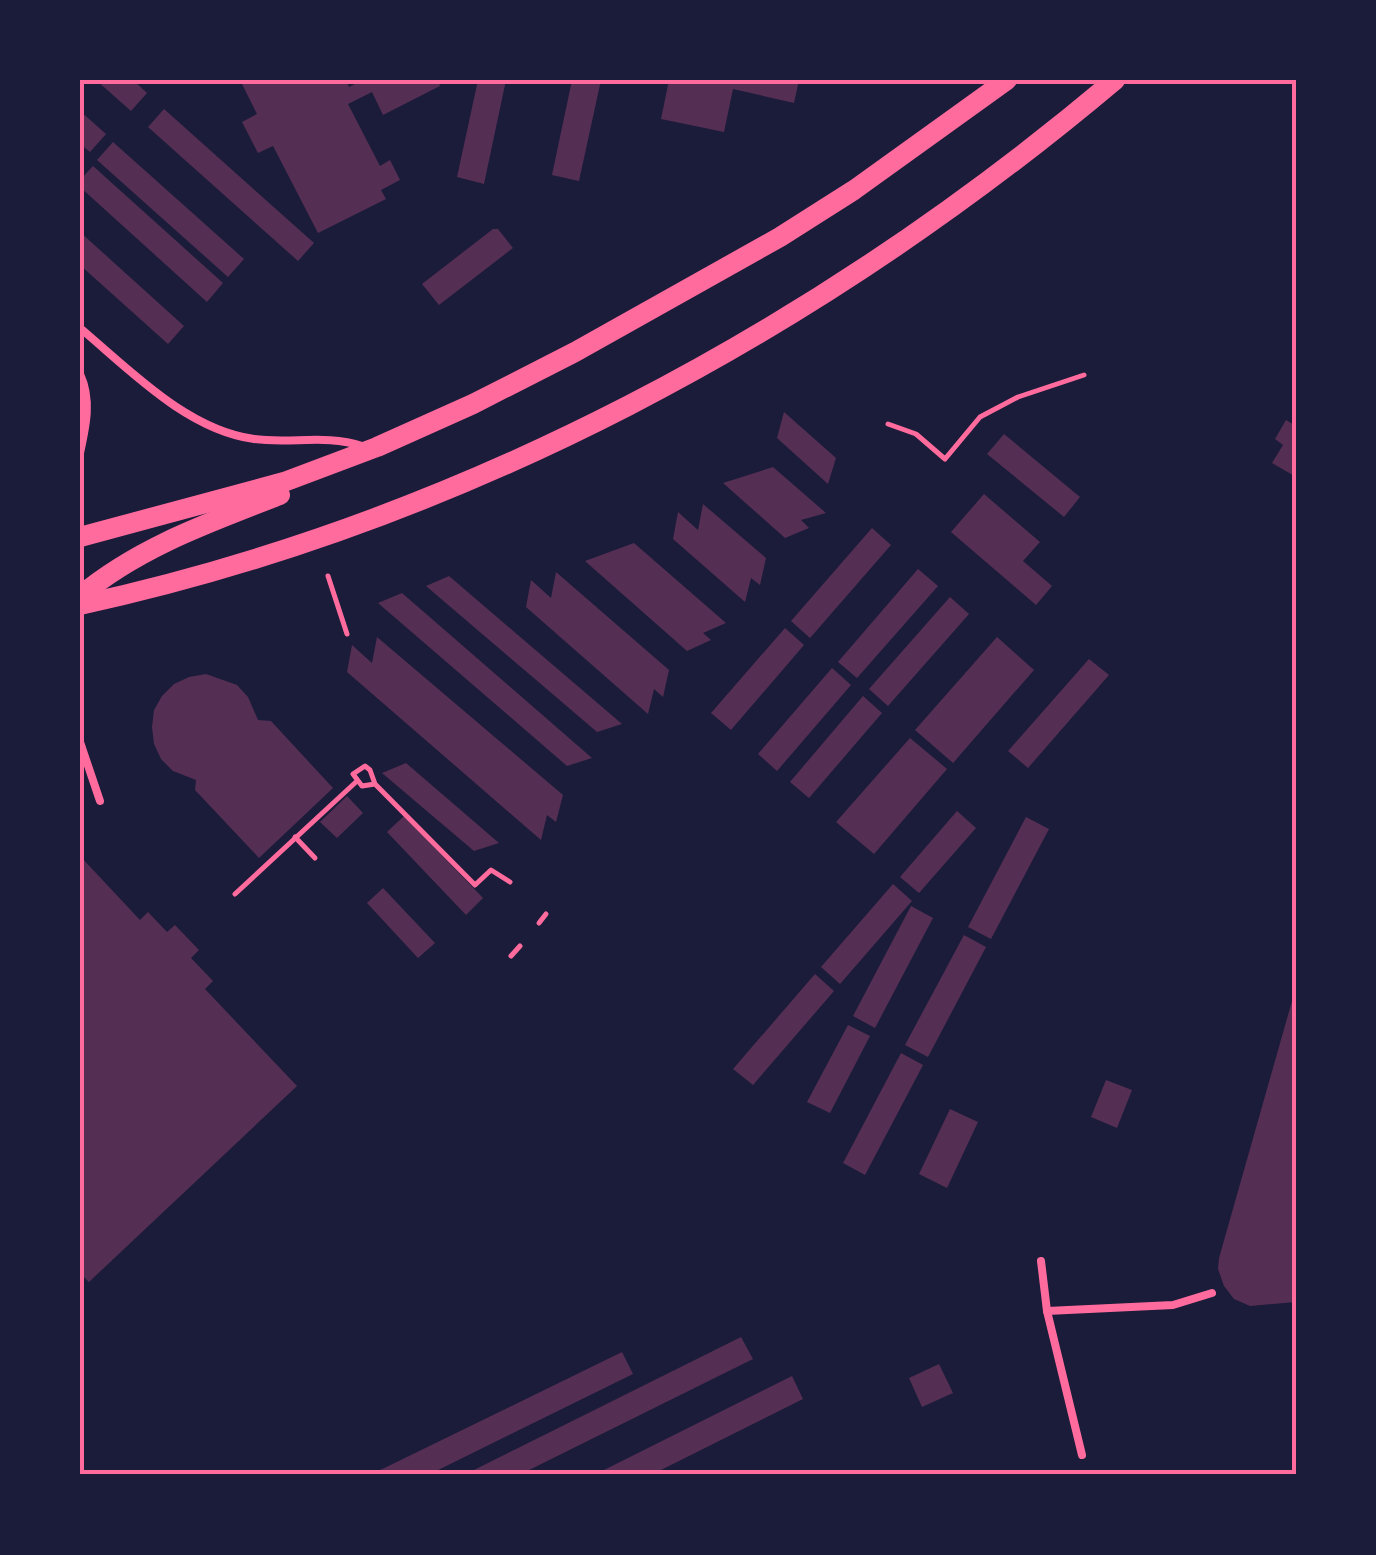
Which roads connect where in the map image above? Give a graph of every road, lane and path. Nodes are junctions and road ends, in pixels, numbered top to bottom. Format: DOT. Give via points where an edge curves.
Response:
graph roads {
  1 [pos="1007,80"];
  2 [pos="1114,80"];
  3 [pos="80,328"];
  4 [pos="80,374"];
  5 [pos="1084,376"];
  6 [pos="888,424"];
  7 [pos="371,450"];
  8 [pos="80,453"];
  9 [pos="324,468"];
  10 [pos="80,536"];
  11 [pos="328,576"];
  12 [pos="80,596"];
  13 [pos="80,605"];
  14 [pos="346,634"];
  15 [pos="80,742"];
  16 [pos="356,781"];
  17 [pos="375,784"];
  18 [pos="100,802"];
  19 [pos="295,837"];
  20 [pos="314,858"];
  21 [pos="510,882"];
  22 [pos="235,894"];
  23 [pos="546,914"];
  24 [pos="539,923"];
  25 [pos="520,946"];
  26 [pos="511,956"];
  27 [pos="1041,1261"];
  28 [pos="1212,1293"];
  29 [pos="1047,1310"];
  30 [pos="1082,1455"];
  1 -- 7 [label="main road" via="780,237 575,352"];
  2 -- 13 [label="main road" via="864,268 586,426 372,522 228,569"];
  3 -- 7 [label="lane" via="214,428 257,439 343,440"];
  4 -- 8 [label="lane" via="87,390"];
  5 -- 6 [label="path" via="980,416 945,459 916,434"];
  7 -- 9 [label="main road"];
  9 -- 10 [label="main road"];
  9 -- 12 [label="main road" via="284,494 147,549"];
  11 -- 14 [label="path"];
  15 -- 18 [label="lane"];
  16 -- 17 [label="path"];
  16 -- 17 [label="path" via="352,774 364,766"];
  16 -- 19 [label="path"];
  17 -- 21 [label="path" via="475,885 491,870"];
  19 -- 20 [label="path"];
  19 -- 22 [label="path"];
  23 -- 24 [label="path"];
  25 -- 26 [label="path"];
  27 -- 29 [label="lane"];
  28 -- 29 [label="lane" via="1173,1305"];
  29 -- 30 [label="lane"];
}
